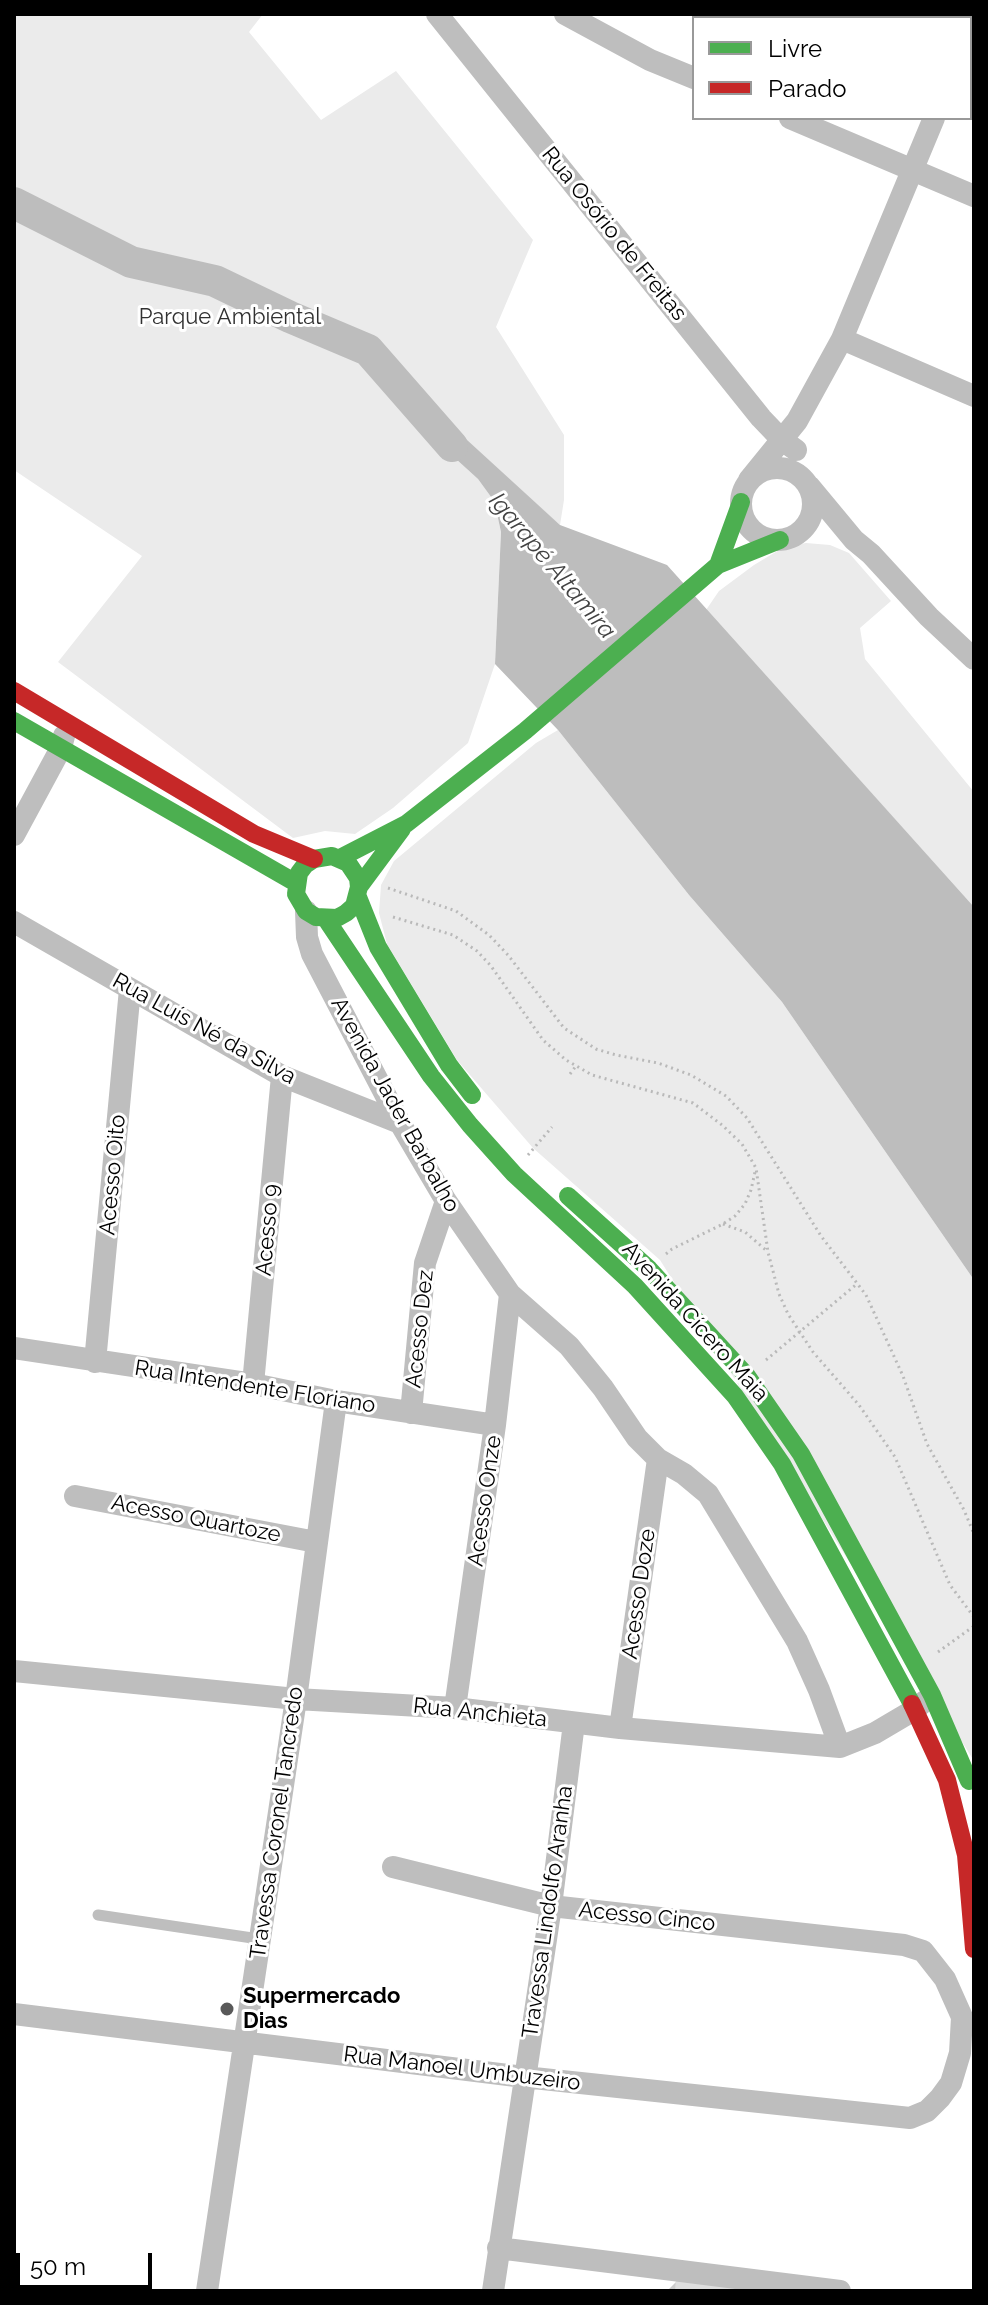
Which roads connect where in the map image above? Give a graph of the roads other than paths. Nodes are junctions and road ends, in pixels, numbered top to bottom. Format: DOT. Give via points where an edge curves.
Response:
graph roads {
  1 [pos="437,14"];
  2 [pos="565,14"];
  3 [pos="692,77"];
  4 [pos="795,120"];
  5 [pos="933,120"];
  6 [pos="913,169"];
  7 [pos="974,196"];
  8 [pos="842,339"];
  9 [pos="974,396"];
  10 [pos="789,445"];
  11 [pos="749,480"];
  12 [pos="804,481"];
  13 [pos="741,502"];
  14 [pos="801,531"];
  15 [pos="780,540"];
  16 [pos="854,540"];
  17 [pos="713,570"];
  18 [pos="974,659"];
  19 [pos="14,691"];
  20 [pos="14,721"];
  21 [pos="68,723"];
  22 [pos="61,748"];
  23 [pos="406,824"];
  24 [pos="14,835"];
  25 [pos="340,858"];
  26 [pos="314,859"];
  27 [pos="296,883"];
  28 [pos="359,892"];
  29 [pos="316,915"];
  30 [pos="14,922"];
  31 [pos="130,989"];
  32 [pos="282,1076"];
  33 [pos="484,1111"];
  34 [pos="400,1123"];
  35 [pos="560,1188"];
  36 [pos="446,1201"];
  37 [pos="510,1294"];
  38 [pos="14,1348"];
  39 [pos="95,1362"];
  40 [pos="253,1384"];
  41 [pos="336,1401"];
  42 [pos="411,1413"];
  43 [pos="495,1425"];
  44 [pos="658,1459"];
  45 [pos="75,1496"];
  46 [pos="316,1542"];
  47 [pos="14,1671"];
  48 [pos="932,1695"];
  49 [pos="296,1699"];
  50 [pos="455,1708"];
  51 [pos="914,1710"];
  52 [pos="574,1723"];
  53 [pos="620,1728"];
  54 [pos="840,1747"];
  55 [pos="974,1802"];
  56 [pos="393,1867"];
  57 [pos="551,1906"];
  58 [pos="98,1915"];
  59 [pos="259,1939"];
  60 [pos="974,1949"];
  61 [pos="14,2014"];
  62 [pos="968,2017"];
  63 [pos="245,2043"];
  64 [pos="524,2077"];
  65 [pos="498,2248"];
  66 [pos="207,2291"];
  67 [pos="493,2291"];
  68 [pos="840,2291"];
  1 -- 10 [label="street, Rua Osório de Freitas" via="761,418"];
  2 -- 3 [label="street"];
  4 -- 6 [label="street"];
  5 -- 6 [label="street"];
  6 -- 7 [label="street"];
  6 -- 8 [label="street"];
  8 -- 9 [label="street"];
  8 -- 10 [label="street"];
  10 -- 11 [label="street"];
  10 -- 12 [label="street"];
  11 -- 12 [label="street" via="778,467"];
  11 -- 13 [label="street"];
  12 -- 14 [label="street" via="813,511"];
  12 -- 16 [label="street"];
  13 -- 15 [label="street" via="748,525 757,534"];
  13 -- 17 [label="main road"];
  14 -- 15 [label="street"];
  14 -- 16 [label="street"];
  15 -- 17 [label="main road"];
  16 -- 18 [label="street"];
  17 -- 23 [label="main road" via="525,731"];
  19 -- 21 [label="main road"];
  20 -- 22 [label="main road"];
  21 -- 22 [label="street"];
  21 -- 26 [label="main road" via="254,834"];
  22 -- 24 [label="street"];
  22 -- 27 [label="main road"];
  23 -- 25 [label="main road"];
  23 -- 28 [label="main road"];
  25 -- 26 [label="main road"];
  25 -- 28 [label="main road" via="354,870"];
  26 -- 27 [label="main road"];
  27 -- 29 [label="main road" via="296,894"];
  28 -- 29 [label="main road" via="354,906 337,918"];
  28 -- 33 [label="main road" via="378,947 449,1065"];
  29 -- 34 [label="street, Avenida Jader Barbalho" via="307,937 312,954"];
  29 -- 51 [label="main road, Avenida Cícero Maia" via="470,1125 514,1174 635,1286 735,1396 782,1464"];
  30 -- 31 [label="street, Rua Luís Né da Silva"];
  31 -- 32 [label="street, Rua Luís Né da Silva"];
  31 -- 39 [label="street, Acesso Oito"];
  32 -- 34 [label="street, Rua Luís Né da Silva"];
  32 -- 40 [label="street, Acesso 9"];
  34 -- 36 [label="street, Avenida Jader Barbalho"];
  35 -- 48 [label="main road, Avenida Cícero Maia" via="649,1269 747,1376 801,1454"];
  36 -- 37 [label="street, Avenida Jader Barbalho"];
  36 -- 42 [label="street, Acesso Dez" via="425,1263"];
  37 -- 43 [label="street, Acesso Onze"];
  37 -- 44 [label="street, Avenida Jader Barbalho" via="569,1346"];
  38 -- 39 [label="street, Rua Intendente Floriano"];
  39 -- 40 [label="street, Rua Intendente Floriano"];
  40 -- 41 [label="street, Rua Intendente Floriano"];
  41 -- 42 [label="street, Rua Intendente Floriano"];
  41 -- 46 [label="street, Travessa Coronel Tancredo"];
  42 -- 43 [label="street, Rua Intendente Floriano"];
  43 -- 50 [label="street, Acesso Onze"];
  44 -- 53 [label="street, Acesso Doze"];
  44 -- 54 [label="street, Avenida Jader Barbalho" via="708,1494 797,1641"];
  45 -- 46 [label="street, Acesso Quartoze"];
  46 -- 49 [label="street, Travessa Coronel Tancredo"];
  47 -- 49 [label="street, Rua Anchieta"];
  48 -- 51 [label="street, Rua Anchieta"];
  48 -- 55 [label="main road, Avenida Cícero Maia"];
  49 -- 50 [label="street, Rua Anchieta"];
  49 -- 59 [label="street, Travessa Coronel Tancredo"];
  50 -- 52 [label="street, Rua Anchieta"];
  51 -- 54 [label="street, Rua Anchieta"];
  51 -- 60 [label="main road, Avenida Cícero Maia" via="947,1780 966,1855"];
  52 -- 53 [label="street, Rua Anchieta"];
  52 -- 57 [label="street, Travessa Lindolfo Aranha"];
  53 -- 54 [label="street, Rua Anchieta"];
  56 -- 57 [label="street, Acesso Cinco"];
  57 -- 62 [label="street, Acesso Cinco" via="904,1945 923,1951"];
  57 -- 64 [label="street, Travessa Lindolfo Aranha"];
  58 -- 59 [label="lane"];
  59 -- 63 [label="street, Travessa Coronel Tancredo"];
  61 -- 63 [label="street, Rua Manoel Umbuzeiro"];
  62 -- 64 [label="street, Rua Manoel Umbuzeiro" via="951,2083 927,2111 910,2118"];
  63 -- 64 [label="street, Rua Manoel Umbuzeiro"];
  63 -- 66 [label="street, Travessa Coronel Tancredo"];
  64 -- 65 [label="street, Travessa Lindolfo Aranha"];
  65 -- 67 [label="street, Travessa Lindolfo Aranha"];
  65 -- 68 [label="street"];
}
